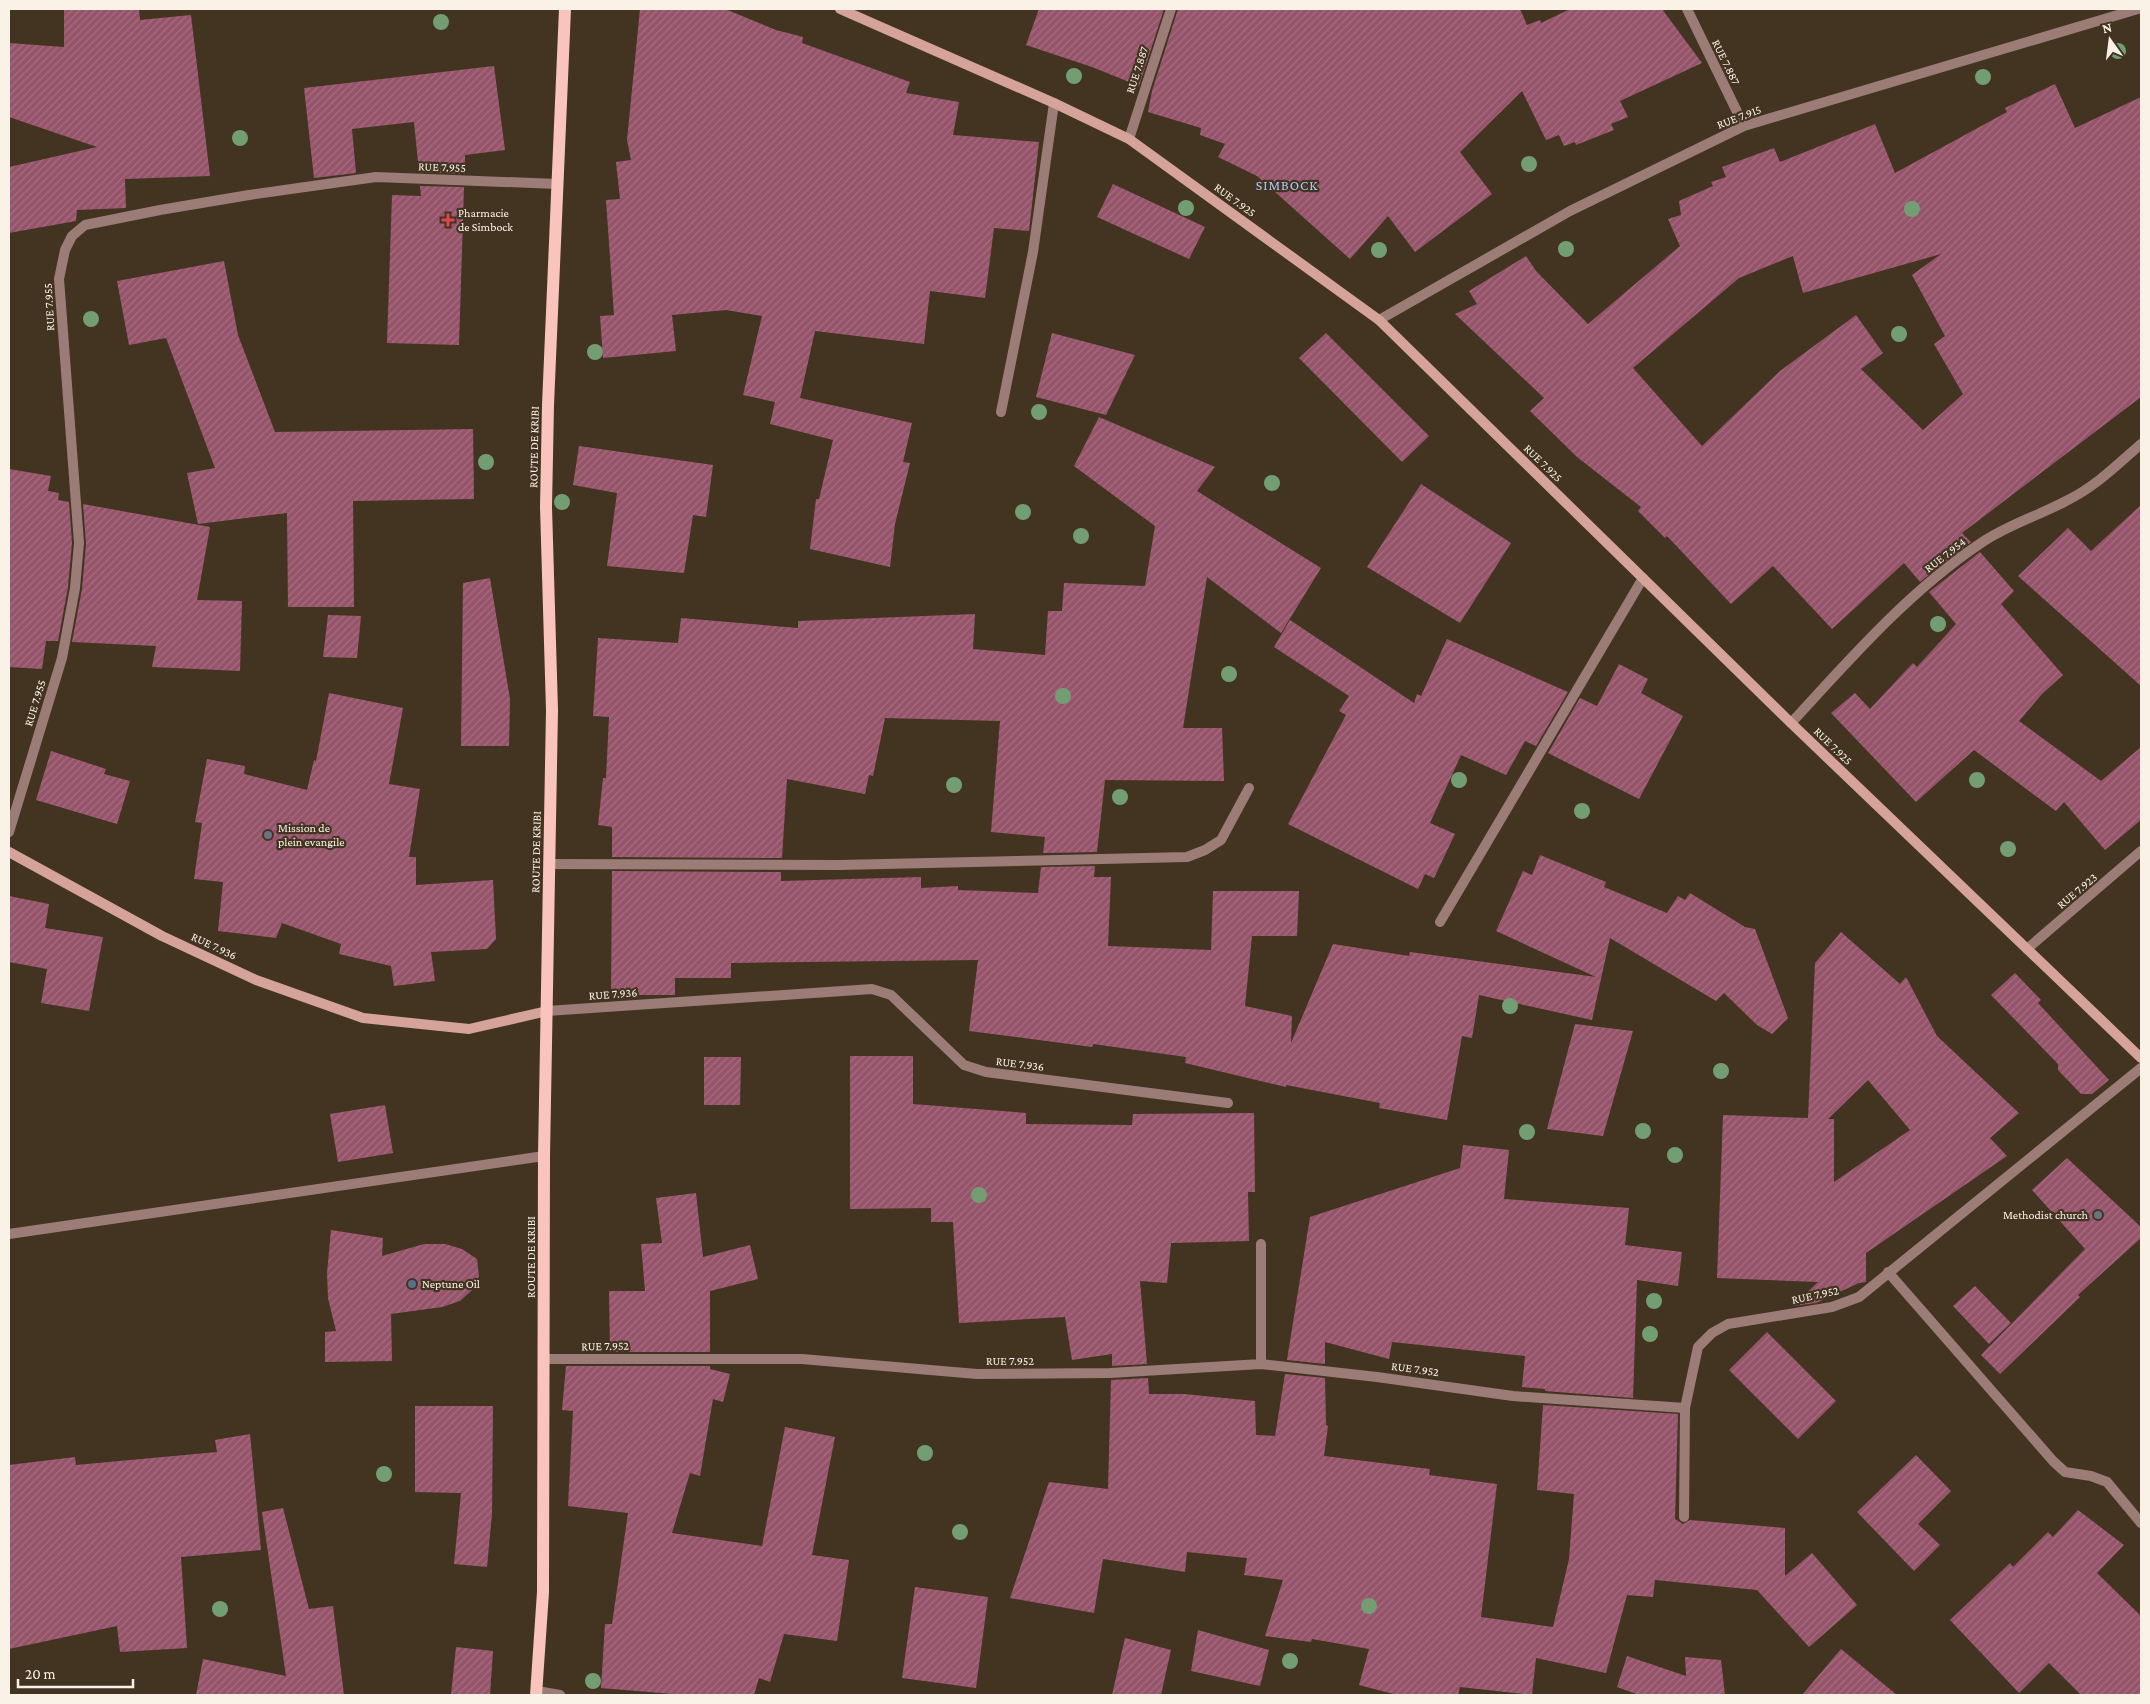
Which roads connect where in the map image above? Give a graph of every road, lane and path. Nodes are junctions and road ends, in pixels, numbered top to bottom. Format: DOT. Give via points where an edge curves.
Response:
graph roads {
  1 [pos="565,9"];
  2 [pos="840,9"];
  3 [pos="1171,9"];
  4 [pos="1687,9"];
  5 [pos="2138,9"];
  6 [pos="1054,103"];
  7 [pos="1744,126"];
  8 [pos="1130,139"];
  9 [pos="558,184"];
  10 [pos="1379,320"];
  11 [pos="1001,412"];
  12 [pos="2141,444"];
  13 [pos="1643,578"];
  14 [pos="1791,723"];
  15 [pos="1249,788"];
  16 [pos="9,832"];
  17 [pos="9,852"];
  18 [pos="2141,852"];
  19 [pos="550,864"];
  20 [pos="1440,922"];
  21 [pos="2027,949"];
  22 [pos="547,1011"];
  23 [pos="2141,1058"];
  24 [pos="2141,1068"];
  25 [pos="1228,1103"];
  26 [pos="544,1156"];
  27 [pos="9,1234"];
  28 [pos="1261,1244"];
  29 [pos="1888,1272"];
  30 [pos="545,1359"];
  31 [pos="1261,1364"];
  32 [pos="1685,1408"];
  33 [pos="1684,1517"];
  34 [pos="2141,1523"];
  35 [pos="536,1693"];
  36 [pos="560,1695"];
  1 -- 9 [label="main road, ROUTE DE KRIBI"];
  2 -- 6 [label="street, RUE 7.925"];
  3 -- 8 [label="street, RUE 7.887"];
  4 -- 7 [label="street, RUE 7.887"];
  5 -- 7 [label="street, RUE 7.915"];
  6 -- 8 [label="street, RUE 7.925"];
  6 -- 11 [label="street" via="1033,252"];
  7 -- 10 [label="street, RUE 7.915" via="1570,211"];
  8 -- 10 [label="street, RUE 7.925"];
  9 -- 16 [label="street, RUE 7.955" via="376,177 141,214 85,225 72,236 65,250 59,279 78,544 75,588 62,658"];
  9 -- 19 [label="main road, ROUTE DE KRIBI" via="546,507 552,710"];
  10 -- 13 [label="street, RUE 7.925"];
  12 -- 14 [label="street, RUE 7.954" via="2098,483 1981,543 1920,590"];
  13 -- 14 [label="street, RUE 7.925"];
  13 -- 20 [label="street"];
  14 -- 21 [label="street, RUE 7.925"];
  15 -- 19 [label="street" via="1220,840 1187,857 839,865"];
  17 -- 22 [label="street, RUE 7.936" via="162,936 247,976 363,1018 469,1029"];
  18 -- 21 [label="street, RUE 7.923"];
  19 -- 22 [label="main road, ROUTE DE KRIBI"];
  21 -- 23 [label="street, RUE 7.925"];
  22 -- 25 [label="street, RUE 7.936" via="872,989 892,995 964,1065 986,1072"];
  22 -- 26 [label="main road, ROUTE DE KRIBI"];
  24 -- 29 [label="street, RUE 7.952"];
  26 -- 27 [label="street"];
  26 -- 30 [label="main road, ROUTE DE KRIBI"];
  28 -- 31 [label="street"];
  29 -- 32 [label="street, RUE 7.952" via="1859,1297 1832,1307 1728,1324 1712,1333 1698,1348"];
  29 -- 34 [label="street" via="2053,1461 2065,1472 2107,1482"];
  30 -- 31 [label="street, RUE 7.952" via="802,1359 977,1374 1110,1373"];
  30 -- 35 [label="main road, ROUTE DE KRIBI" via="543,1592"];
  31 -- 32 [label="street, RUE 7.952" via="1513,1396"];
  32 -- 33 [label="street"];
  35 -- 36 [label="street"];
}
